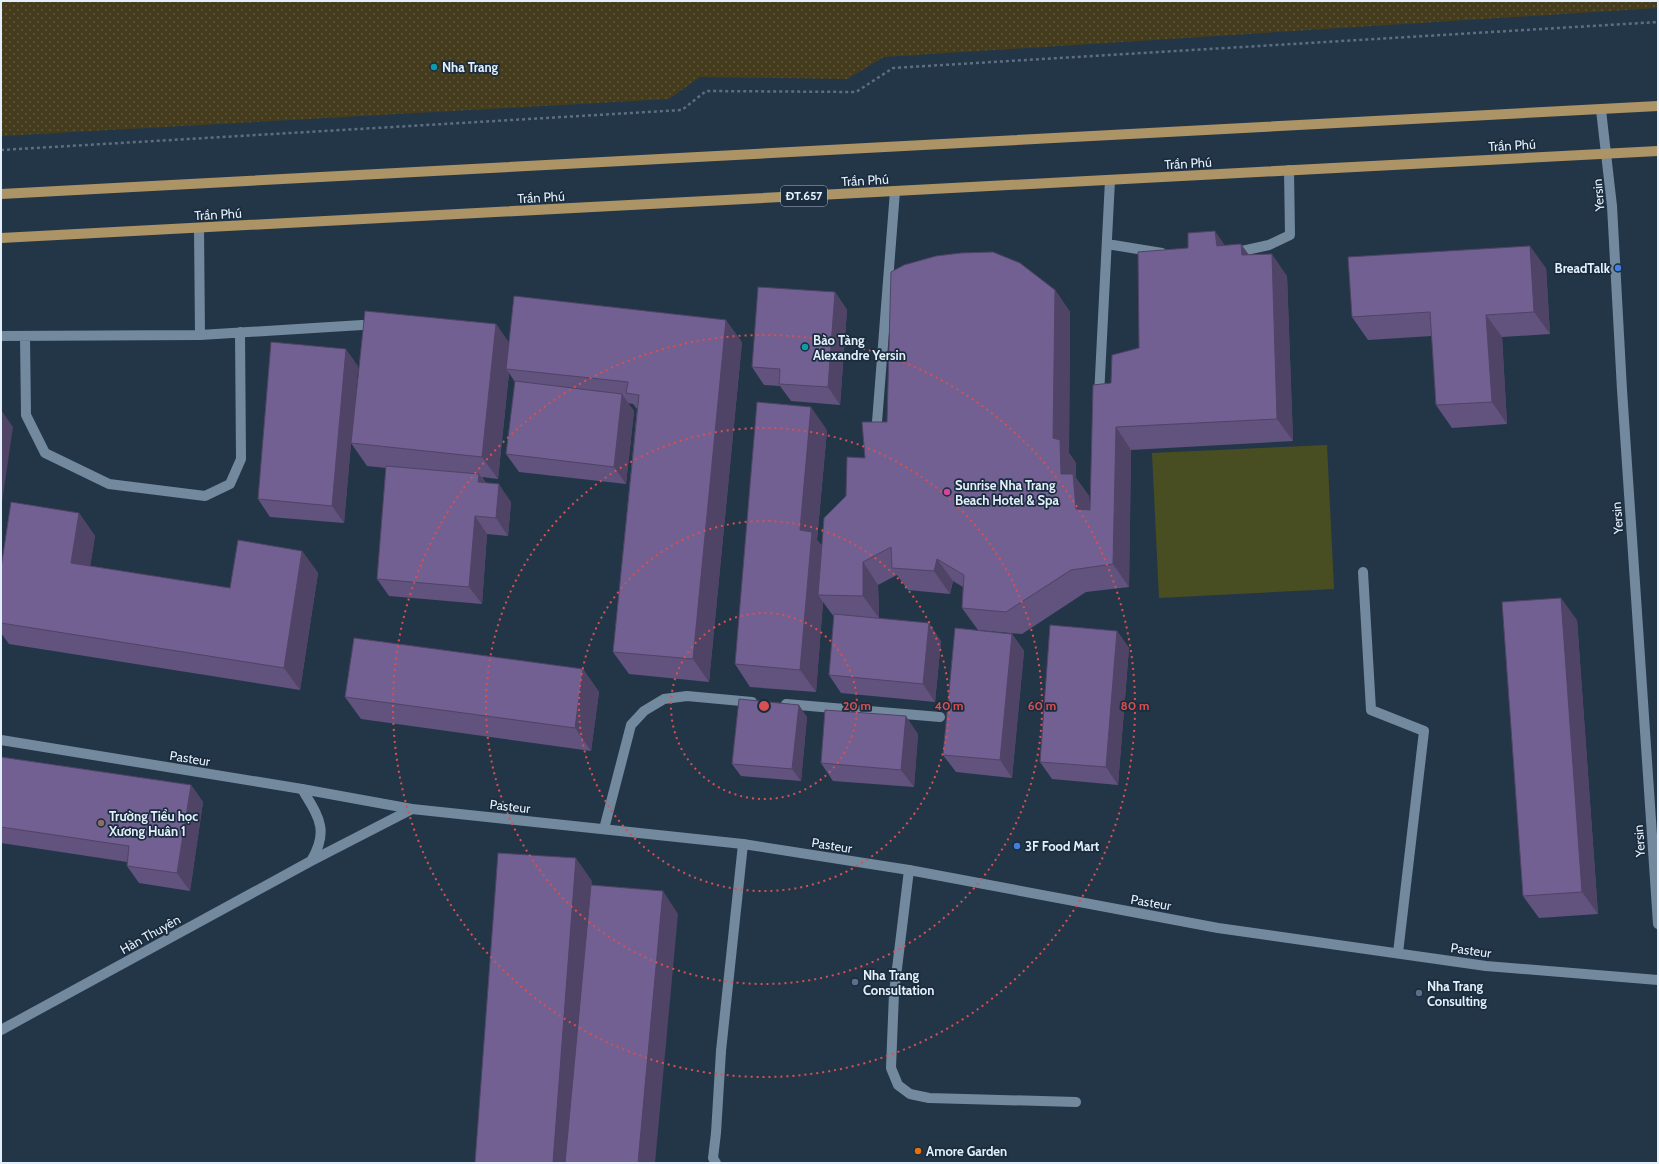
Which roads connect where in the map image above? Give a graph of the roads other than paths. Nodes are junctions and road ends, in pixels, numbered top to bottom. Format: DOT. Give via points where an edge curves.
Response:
graph roads {
  1 [pos="1658,106"];
  2 [pos="1601,110"];
  3 [pos="1658,151"];
  4 [pos="1607,154"];
  5 [pos="1289,170"];
  6 [pos="1110,180"];
  7 [pos="894,191"];
  8 [pos="1,194"];
  9 [pos="199,228"];
  10 [pos="1,238"];
  11 [pos="1107,244"];
  12 [pos="1172,255"];
  13 [pos="1220,255"];
  14 [pos="362,325"];
  15 [pos="240,332"];
  16 [pos="200,335"];
  17 [pos="1,336"];
  18 [pos="25,336"];
  19 [pos="1098,408"];
  20 [pos="875,443"];
  21 [pos="1363,572"];
  22 [pos="940,717"];
  23 [pos="1,740"];
  24 [pos="302,789"];
  25 [pos="412,809"];
  26 [pos="604,829"];
  27 [pos="743,844"];
  28 [pos="311,861"];
  29 [pos="909,870"];
  30 [pos="1658,924"];
  31 [pos="1398,953"];
  32 [pos="1658,980"];
  33 [pos="1,1030"];
  34 [pos="1076,1102"];
  35 [pos="716,1163"];
  1 -- 2 [label="main road"];
  2 -- 4 [label="street, Yersin"];
  2 -- 8 [label="main road"];
  3 -- 4 [label="main road, Trần Phú / ĐT.657"];
  4 -- 5 [label="main road, Trần Phú / ĐT.657"];
  4 -- 30 [label="street, Yersin"];
  5 -- 6 [label="main road, Trần Phú / ĐT.657"];
  5 -- 13 [label="street" via="1290,235 1269,245"];
  6 -- 7 [label="main road, Trần Phú / ĐT.657"];
  6 -- 11 [label="street"];
  7 -- 9 [label="main road, Trần Phú / ĐT.657"];
  7 -- 20 [label="street"];
  9 -- 10 [label="main road, Trần Phú / ĐT.657"];
  9 -- 16 [label="street"];
  11 -- 12 [label="street"];
  11 -- 19 [label="street"];
  14 -- 15 [label="street"];
  15 -- 16 [label="street"];
  15 -- 18 [label="street" via="241,459 230,484 205,496 109,484 45,453 26,415"];
  16 -- 18 [label="street"];
  17 -- 18 [label="street"];
  21 -- 31 [label="street" via="1371,710 1424,731"];
  22 -- 26 [label="street" via="687,696 664,700 644,710 631,725"];
  23 -- 24 [label="street, Pasteur"];
  24 -- 25 [label="street, Pasteur"];
  24 -- 28 [label="street" via="318,816 322,832 319,848"];
  25 -- 26 [label="street, Pasteur"];
  25 -- 28 [label="street, Hàn Thuyên"];
  26 -- 27 [label="street, Pasteur"];
  27 -- 29 [label="street, Pasteur"];
  27 -- 35 [label="street" via="721,1051 713,1158"];
  28 -- 33 [label="street, Hàn Thuyên"];
  29 -- 31 [label="street, Pasteur" via="1218,928"];
  29 -- 34 [label="street" via="894,993 890,1068 898,1085 910,1094 929,1098"];
  31 -- 32 [label="street, Pasteur" via="1486,966"];
}
